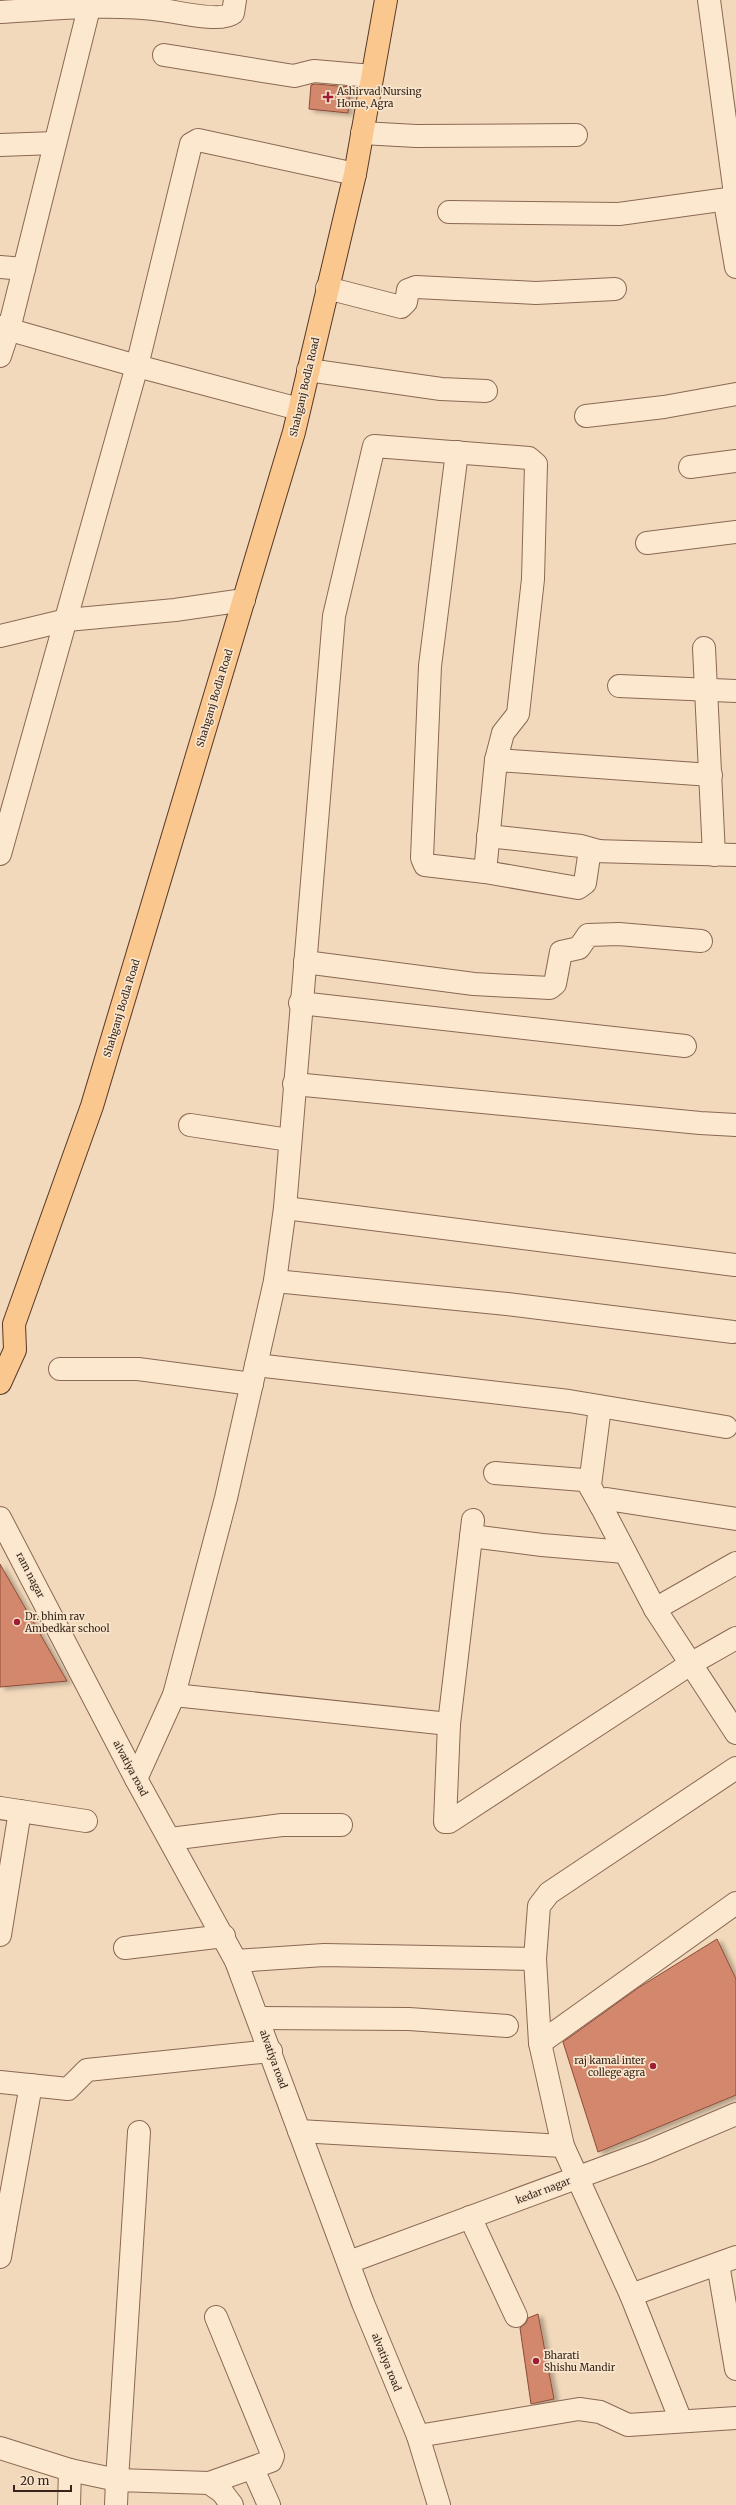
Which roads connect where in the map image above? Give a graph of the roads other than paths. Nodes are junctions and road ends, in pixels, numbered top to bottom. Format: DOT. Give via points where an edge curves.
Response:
graph roads {
  1 [pos="235,0"];
  2 [pos="386,0"];
  3 [pos="709,0"];
  4 [pos="155,4"];
  5 [pos="89,8"];
  6 [pos="0,12"];
  7 [pos="164,55"];
  8 [pos="372,76"];
  9 [pos="362,133"];
  10 [pos="576,135"];
  11 [pos="55,143"];
  12 [pos="0,145"];
  13 [pos="355,174"];
  14 [pos="735,198"];
  15 [pos="449,212"];
  16 [pos="0,267"];
  17 [pos="736,267"];
  18 [pos="24,269"];
  19 [pos="327,288"];
  20 [pos="615,289"];
  21 [pos="4,328"];
  22 [pos="0,356"];
  23 [pos="136,366"];
  24 [pos="308,370"];
  25 [pos="486,391"];
  26 [pos="736,394"];
  27 [pos="299,409"];
  28 [pos="586,416"];
  29 [pos="457,452"];
  30 [pos="736,461"];
  31 [pos="690,467"];
  32 [pos="736,532"];
  33 [pos="647,543"];
  34 [pos="244,600"];
  35 [pos="67,620"];
  36 [pos="0,636"];
  37 [pos="704,648"];
  38 [pos="619,686"];
  39 [pos="706,689"];
  40 [pos="736,691"];
  41 [pos="496,760"];
  42 [pos="711,775"];
  43 [pos="7,808"];
  44 [pos="488,836"];
  45 [pos="599,851"];
  46 [pos="0,854"];
  47 [pos="714,855"];
  48 [pos="736,855"];
  49 [pos="485,872"];
  50 [pos="701,941"];
  51 [pos="305,962"];
  52 [pos="300,1003"];
  53 [pos="685,1046"];
  54 [pos="294,1084"];
  55 [pos="190,1125"];
  56 [pos="736,1125"];
  57 [pos="289,1140"];
  58 [pos="285,1208"];
  59 [pos="735,1265"];
  60 [pos="274,1281"];
  61 [pos="7,1329"];
  62 [pos="733,1332"];
  63 [pos="60,1370"];
  64 [pos="254,1375"];
  65 [pos="0,1383"];
  66 [pos="600,1407"];
  67 [pos="726,1427"];
  68 [pos="495,1473"];
  69 [pos="590,1485"];
  70 [pos="602,1506"];
  71 [pos="0,1518"];
  72 [pos="736,1519"];
  73 [pos="626,1552"];
  74 [pos="736,1563"];
  75 [pos="655,1609"];
  76 [pos="60,1633"];
  77 [pos="736,1638"];
  78 [pos="692,1663"];
  79 [pos="174,1694"];
  80 [pos="449,1724"];
  81 [pos="736,1733"];
  82 [pos="736,1768"];
  83 [pos="136,1780"];
  84 [pos="10,1809"];
  85 [pos="86,1822"];
  86 [pos="341,1825"];
  87 [pos="170,1839"];
  88 [pos="736,1903"];
  89 [pos="0,1935"];
  90 [pos="224,1936"];
  91 [pos="125,1948"];
  92 [pos="535,1959"];
  93 [pos="236,1961"];
  94 [pos="259,2018"];
  95 [pos="507,2026"];
  96 [pos="540,2043"];
  97 [pos="271,2051"];
  98 [pos="0,2082"];
  99 [pos="31,2085"];
  100 [pos="736,2114"];
  101 [pos="299,2131"];
  102 [pos="139,2132"];
  103 [pos="563,2146"];
  104 [pos="576,2178"];
  105 [pos="470,2217"];
  106 [pos="2,2228"];
  107 [pos="0,2257"];
  108 [pos="727,2260"];
  109 [pos="349,2262"];
  110 [pos="631,2295"];
  111 [pos="516,2316"];
  112 [pos="216,2317"];
  113 [pos="736,2369"];
  114 [pos="736,2418"];
  115 [pos="684,2420"];
  116 [pos="418,2436"];
  117 [pos="0,2448"];
  118 [pos="253,2469"];
  119 [pos="70,2470"];
  120 [pos="117,2480"];
  121 [pos="209,2483"];
  122 [pos="69,2505"];
  123 [pos="116,2505"];
  124 [pos="232,2505"];
  125 [pos="269,2505"];
  126 [pos="440,2505"];
  1 -- 4 [label="street" via="233,13 221,18"];
  2 -- 8 [label="main road, Shahganj Bodla Road"];
  3 -- 14 [label="street"];
  4 -- 5 [label="street"];
  5 -- 6 [label="street"];
  5 -- 11 [label="street"];
  7 -- 8 [label="street" via="294,76 314,71"];
  8 -- 9 [label="main road, Shahganj Bodla Road"];
  9 -- 10 [label="street" via="416,136"];
  9 -- 13 [label="main road, Shahganj Bodla Road"];
  11 -- 12 [label="street"];
  11 -- 18 [label="street"];
  13 -- 19 [label="main road, Shahganj Bodla Road"];
  13 -- 23 [label="street" via="198,140 192,143"];
  14 -- 15 [label="street" via="619,214"];
  14 -- 17 [label="street" via="726,208"];
  16 -- 18 [label="street"];
  18 -- 21 [label="street"];
  19 -- 20 [label="street" via="401,307 406,302 408,290 416,287 536,293"];
  19 -- 24 [label="main road, Shahganj Bodla Road"];
  21 -- 22 [label="street"];
  21 -- 23 [label="street"];
  23 -- 27 [label="street"];
  23 -- 35 [label="street"];
  24 -- 25 [label="street" via="433,388"];
  24 -- 27 [label="main road, Shahganj Bodla Road"];
  26 -- 28 [label="street" via="664,407"];
  27 -- 34 [label="main road, Shahganj Bodla Road"];
  29 -- 41 [label="street" via="529,458 536,464 533,579 518,714 503,733"];
  29 -- 49 [label="street" via="430,666 422,858 425,865 430,867"];
  29 -- 51 [label="street" via="374,446 334,616"];
  30 -- 31 [label="street"];
  32 -- 33 [label="street"];
  34 -- 35 [label="street" via="175,610"];
  34 -- 61 [label="main road, Shahganj Bodla Road" via="92,1106"];
  35 -- 36 [label="street"];
  35 -- 43 [label="street"];
  37 -- 39 [label="street"];
  38 -- 39 [label="street"];
  39 -- 40 [label="street"];
  39 -- 42 [label="street"];
  41 -- 42 [label="street"];
  41 -- 44 [label="street"];
  42 -- 47 [label="street"];
  43 -- 46 [label="street"];
  44 -- 45 [label="street" via="581,846"];
  44 -- 49 [label="street"];
  45 -- 47 [label="street"];
  45 -- 49 [label="street" via="589,856 584,883 578,888"];
  47 -- 48 [label="street"];
  50 -- 51 [label="street" via="619,934 588,935 578,948 561,952 555,984 550,988 474,984"];
  51 -- 52 [label="street"];
  52 -- 53 [label="street"];
  52 -- 54 [label="street"];
  54 -- 56 [label="street" via="692,1123"];
  54 -- 57 [label="street"];
  55 -- 57 [label="street"];
  57 -- 58 [label="street"];
  58 -- 59 [label="street"];
  58 -- 60 [label="street"];
  60 -- 62 [label="street" via="507,1304"];
  60 -- 64 [label="street"];
  61 -- 65 [label="main road, Shahganj Bodla Road" via="15,1350"];
  63 -- 64 [label="street" via="138,1369"];
  64 -- 66 [label="street"];
  64 -- 79 [label="street" via="226,1498"];
  66 -- 67 [label="street"];
  66 -- 69 [label="street"];
  68 -- 69 [label="street" via="583,1480"];
  69 -- 70 [label="street"];
  70 -- 72 [label="street" via="603,1501 607,1499"];
  70 -- 73 [label="street"];
  71 -- 76 [label="street, ram nagar"];
  73 -- 75 [label="street"];
  73 -- 80 [label="street" via="542,1545 472,1528"];
  74 -- 75 [label="street"];
  75 -- 78 [label="street"];
  76 -- 83 [label="street, alvatiya road"];
  77 -- 78 [label="street"];
  78 -- 80 [label="street" via="446,1822 444,1820"];
  78 -- 81 [label="street"];
  79 -- 80 [label="street"];
  79 -- 83 [label="street"];
  82 -- 92 [label="street" via="543,1898 539,1906"];
  83 -- 87 [label="street, alvatiya road"];
  84 -- 85 [label="street"];
  84 -- 89 [label="street"];
  86 -- 87 [label="street" via="282,1825"];
  87 -- 90 [label="street, alvatiya road"];
  88 -- 96 [label="street"];
  90 -- 91 [label="street"];
  90 -- 93 [label="street, alvatiya road"];
  92 -- 93 [label="street" via="324,1955"];
  92 -- 96 [label="street"];
  93 -- 94 [label="street, alvatiya road"];
  94 -- 95 [label="street" via="409,2019"];
  94 -- 97 [label="street, alvatiya road"];
  96 -- 103 [label="street"];
  97 -- 99 [label="street" via="87,2070 68,2089"];
  97 -- 101 [label="street, alvatiya road"];
  98 -- 99 [label="street"];
  99 -- 106 [label="street"];
  100 -- 104 [label="street, kedar nagar" via="649,2151"];
  101 -- 103 [label="street"];
  101 -- 109 [label="street, alvatiya road"];
  102 -- 120 [label="street"];
  103 -- 104 [label="street"];
  104 -- 105 [label="street, kedar nagar"];
  104 -- 110 [label="street"];
  105 -- 109 [label="street, kedar nagar"];
  105 -- 111 [label="street"];
  106 -- 107 [label="street"];
  108 -- 110 [label="street"];
  108 -- 113 [label="street"];
  109 -- 116 [label="street, alvatiya road" via="363,2304"];
  110 -- 115 [label="street" via="679,2416"];
  112 -- 118 [label="street" via="273,2456 271,2461"];
  114 -- 115 [label="street"];
  115 -- 116 [label="street" via="628,2425 590,2409 579,2409"];
  116 -- 126 [label="street, alvatiya road"];
  117 -- 119 [label="street"];
  118 -- 121 [label="street"];
  118 -- 125 [label="street"];
  119 -- 120 [label="street"];
  119 -- 122 [label="street"];
  120 -- 121 [label="street"];
  120 -- 123 [label="street"];
  121 -- 124 [label="street" via="222,2492"];
}
